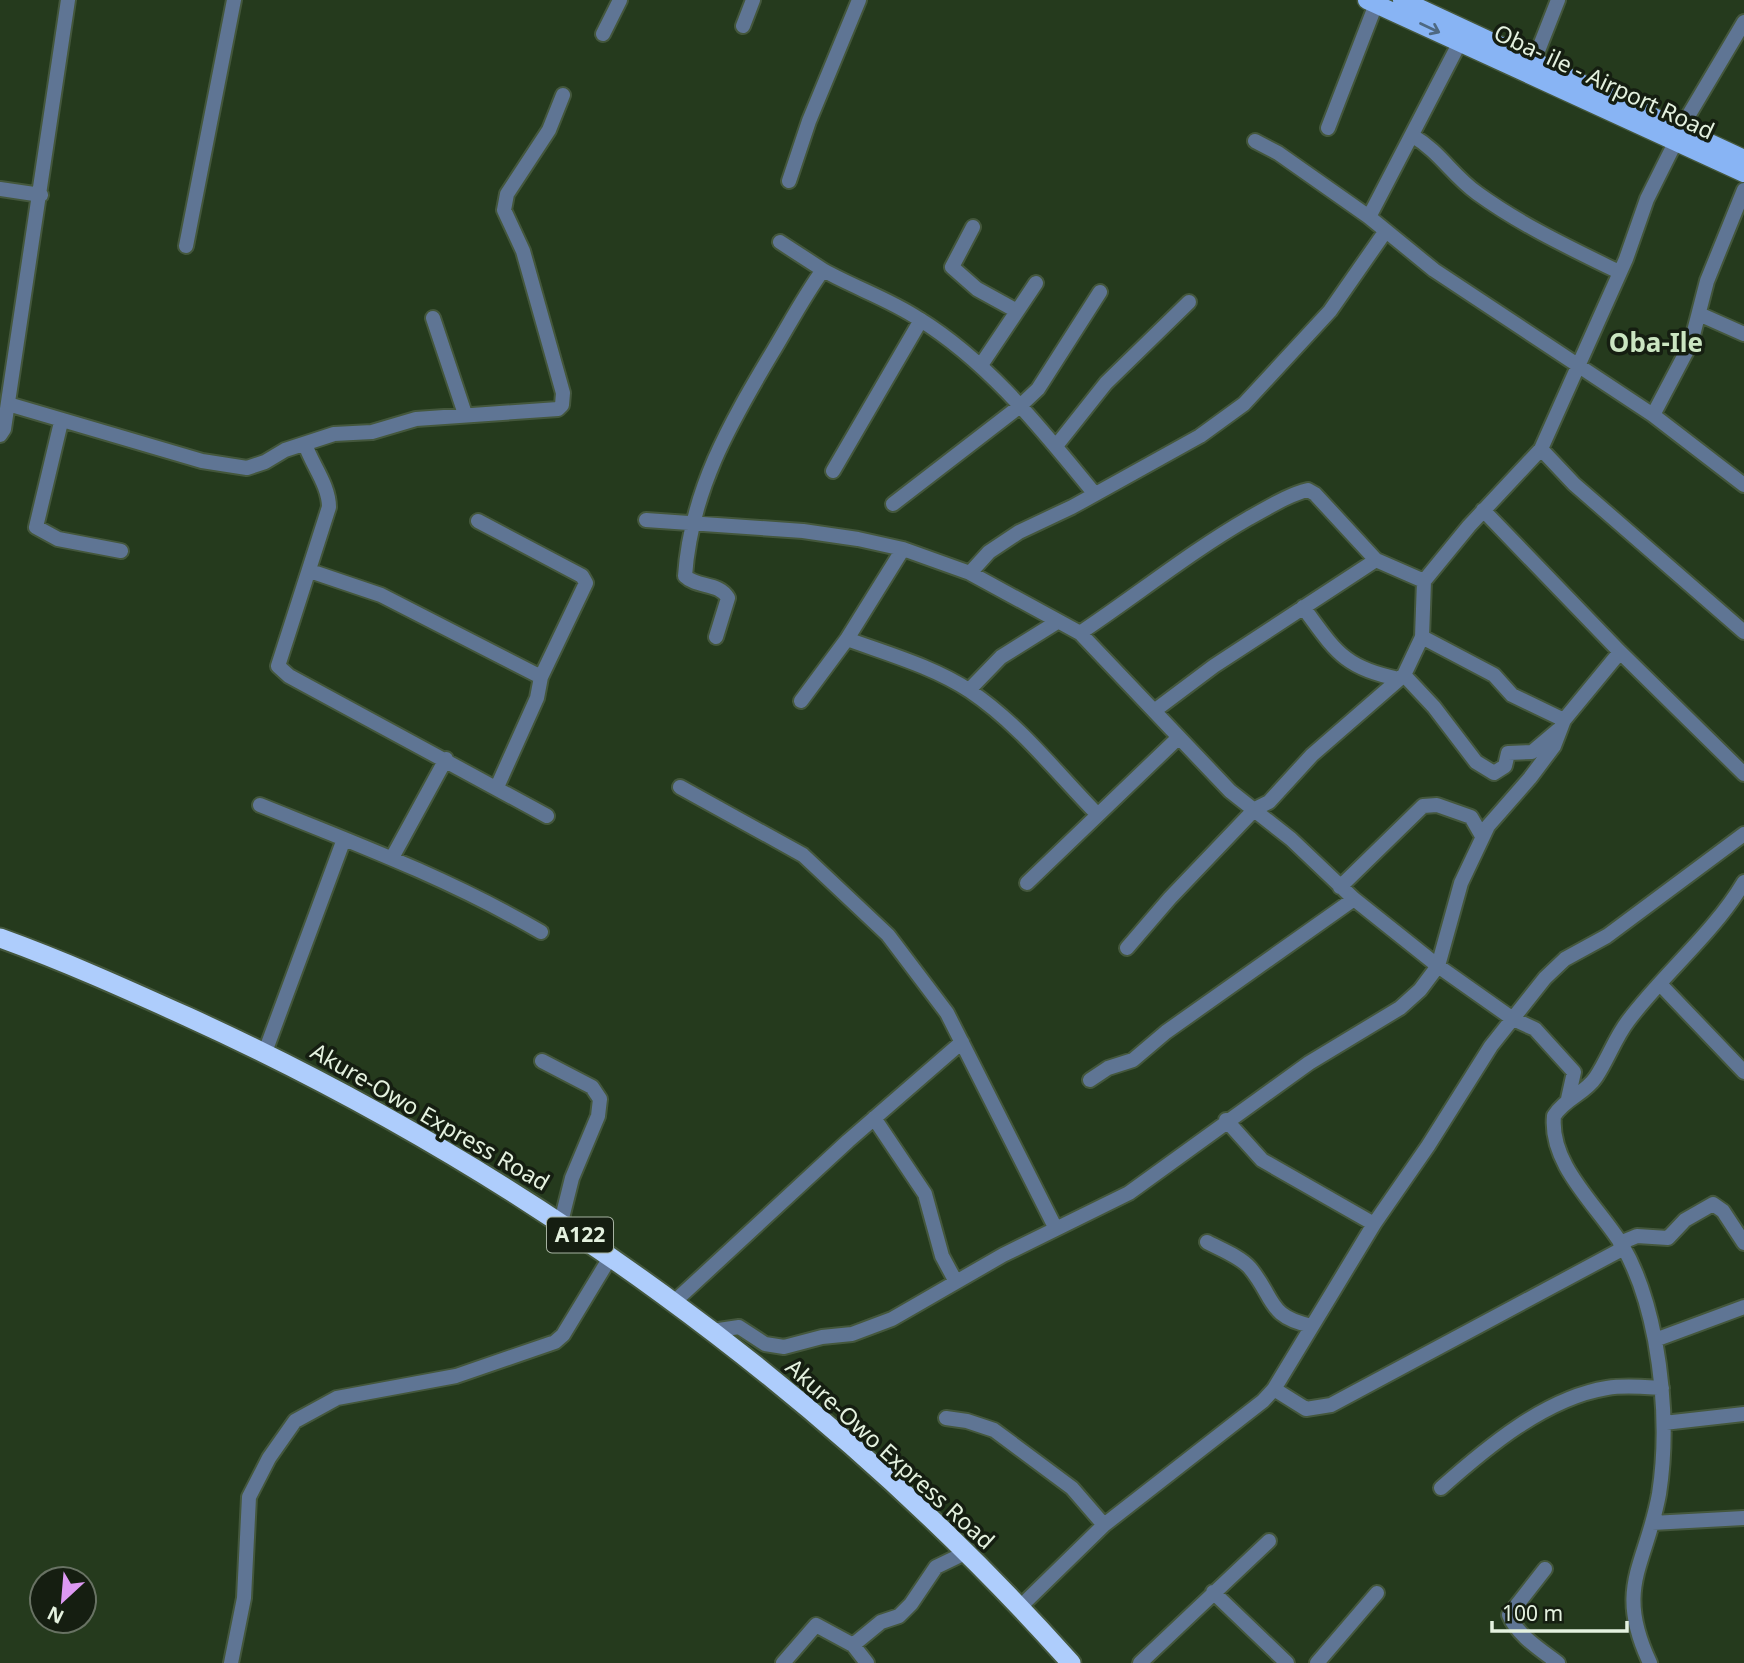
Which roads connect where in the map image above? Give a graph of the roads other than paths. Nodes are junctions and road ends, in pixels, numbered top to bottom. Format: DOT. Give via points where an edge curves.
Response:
graph roads {
  1 [pos="68,0"];
  2 [pos="234,0"];
  3 [pos="620,0"];
  4 [pos="753,0"];
  5 [pos="859,0"];
  6 [pos="1402,0"];
  7 [pos="1558,0"];
  8 [pos="1372,2"];
  9 [pos="1744,22"];
  10 [pos="743,26"];
  11 [pos="603,34"];
  12 [pos="1460,42"];
  13 [pos="1506,55"];
  14 [pos="1534,61"];
  15 [pos="563,95"];
  16 [pos="1328,128"];
  17 [pos="1678,134"];
  18 [pos="1413,136"];
  19 [pos="1255,141"];
  20 [pos="1744,159"];
  21 [pos="1744,173"];
  22 [pos="789,181"];
  23 [pos="0,189"];
  24 [pos="1744,190"];
  25 [pos="41,195"];
  26 [pos="1370,217"];
  27 [pos="972,227"];
  28 [pos="1385,232"];
  29 [pos="780,242"];
  30 [pos="186,246"];
  31 [pos="823,270"];
  32 [pos="1619,271"];
  33 [pos="1036,284"];
  34 [pos="1100,292"];
  35 [pos="1189,302"];
  36 [pos="1017,311"];
  37 [pos="1699,313"];
  38 [pos="433,318"];
  39 [pos="921,320"];
  40 [pos="1744,334"];
  41 [pos="981,365"];
  42 [pos="1578,367"];
  43 [pos="8,404"];
  44 [pos="1020,406"];
  45 [pos="465,414"];
  46 [pos="1653,415"];
  47 [pos="61,422"];
  48 [pos="0,435"];
  49 [pos="305,444"];
  50 [pos="1056,446"];
  51 [pos="1541,449"];
  52 [pos="833,471"];
  53 [pos="1744,485"];
  54 [pos="1094,494"];
  55 [pos="893,504"];
  56 [pos="1483,510"];
  57 [pos="646,520"];
  58 [pos="478,521"];
  59 [pos="692,522"];
  60 [pos="903,549"];
  61 [pos="121,551"];
  62 [pos="1376,560"];
  63 [pos="310,571"];
  64 [pos="970,573"];
  65 [pos="1424,581"];
  66 [pos="1303,607"];
  67 [pos="1057,622"];
  68 [pos="1744,632"];
  69 [pos="1080,634"];
  70 [pos="716,637"];
  71 [pos="1422,637"];
  72 [pos="847,639"];
  73 [pos="1620,652"];
  74 [pos="541,677"];
  75 [pos="1401,677"];
  76 [pos="969,690"];
  77 [pos="801,701"];
  78 [pos="1154,711"];
  79 [pos="1562,724"];
  80 [pos="1178,738"];
  81 [pos="446,759"];
  82 [pos="1744,774"];
  83 [pos="680,787"];
  84 [pos="497,788"];
  85 [pos="260,805"];
  86 [pos="1255,810"];
  87 [pos="1097,814"];
  88 [pos="547,816"];
  89 [pos="1744,834"];
  90 [pos="1482,836"];
  91 [pos="344,839"];
  92 [pos="393,856"];
  93 [pos="1744,882"];
  94 [pos="1027,883"];
  95 [pos="1340,887"];
  96 [pos="1354,899"];
  97 [pos="541,932"];
  98 [pos="0,938"];
  99 [pos="1128,948"];
  100 [pos="1438,966"];
  101 [pos="1660,984"];
  102 [pos="1513,1019"];
  103 [pos="962,1042"];
  104 [pos="265,1052"];
  105 [pos="542,1061"];
  106 [pos="1744,1072"];
  107 [pos="1090,1080"];
  108 [pos="1568,1099"];
  109 [pos="874,1118"];
  110 [pos="1226,1120"];
  111 [pos="561,1222"];
  112 [pos="1374,1224"];
  113 [pos="1056,1229"];
  114 [pos="1207,1242"];
  115 [pos="1744,1243"];
  116 [pos="1622,1245"];
  117 [pos="611,1256"];
  118 [pos="956,1282"];
  119 [pos="674,1303"];
  120 [pos="1744,1307"];
  121 [pos="1312,1326"];
  122 [pos="712,1331"];
  123 [pos="1655,1339"];
  124 [pos="1662,1388"];
  125 [pos="1274,1389"];
  126 [pos="1744,1414"];
  127 [pos="946,1418"];
  128 [pos="1664,1423"];
  129 [pos="1440,1488"];
  130 [pos="1744,1518"];
  131 [pos="1652,1522"];
  132 [pos="1104,1525"];
  133 [pos="1269,1541"];
  134 [pos="965,1553"];
  135 [pos="1545,1569"];
  136 [pos="1213,1592"];
  137 [pos="1377,1593"];
  138 [pos="1019,1608"];
  139 [pos="853,1645"];
  140 [pos="231,1663"];
  141 [pos="783,1663"];
  142 [pos="867,1663"];
  143 [pos="1071,1663"];
  144 [pos="1140,1663"];
  145 [pos="1287,1663"];
  146 [pos="1317,1663"];
  147 [pos="1558,1663"];
  148 [pos="1650,1663"];
  1 -- 25 [label="street"];
  2 -- 30 [label="street"];
  3 -- 11 [label="street"];
  4 -- 10 [label="street"];
  5 -- 22 [label="street"];
  6 -- 13 [label="main road, Oba- ile - Airport Road"];
  7 -- 14 [label="street"];
  8 -- 12 [label="main road, Oba- ile - Airport Road, one-way"];
  8 -- 16 [label="street"];
  9 -- 17 [label="street"];
  12 -- 13 [label="main road, Oba- ile - Airport Road"];
  12 -- 18 [label="street"];
  13 -- 14 [label="main road, Oba- ile - Airport Road"];
  13 -- 17 [label="main road, Oba- ile - Airport Road"];
  14 -- 17 [label="main road, Oba- ile - Airport Road"];
  15 -- 45 [label="street" via="549,130 508,194 504,210 524,256 563,393 562,405 552,411"];
  17 -- 20 [label="main road, Oba- ile - Airport Road"];
  17 -- 21 [label="main road, Oba- ile - Airport Road"];
  17 -- 32 [label="street"];
  18 -- 26 [label="street"];
  18 -- 32 [label="street" via="1441,155 1487,200 1549,239"];
  19 -- 26 [label="street"];
  23 -- 25 [label="street"];
  24 -- 37 [label="street"];
  25 -- 43 [label="street"];
  26 -- 28 [label="street"];
  27 -- 36 [label="street" via="952,267 977,289"];
  28 -- 42 [label="street"];
  28 -- 54 [label="street" via="1329,311 1244,404 1200,436"];
  29 -- 31 [label="street"];
  31 -- 39 [label="street"];
  31 -- 59 [label="street" via="749,392 706,475"];
  32 -- 42 [label="street"];
  33 -- 36 [label="street"];
  34 -- 44 [label="street" via="1038,389"];
  35 -- 50 [label="street" via="1106,383"];
  36 -- 41 [label="street"];
  37 -- 40 [label="street"];
  37 -- 46 [label="street" via="1686,353"];
  38 -- 45 [label="street"];
  39 -- 41 [label="street"];
  39 -- 52 [label="street"];
  41 -- 44 [label="street"];
  42 -- 46 [label="street"];
  42 -- 51 [label="street"];
  43 -- 47 [label="street"];
  43 -- 48 [label="street"];
  44 -- 50 [label="street"];
  44 -- 55 [label="street"];
  45 -- 49 [label="street" via="416,419 372,432 334,434"];
  46 -- 53 [label="street"];
  47 -- 49 [label="street" via="229,467 247,468"];
  47 -- 61 [label="street" via="36,527 58,539"];
  49 -- 63 [label="street" via="329,498 328,516"];
  50 -- 54 [label="street"];
  51 -- 56 [label="street"];
  51 -- 68 [label="street" via="1606,513"];
  54 -- 64 [label="street" via="1019,532 989,552"];
  56 -- 65 [label="street"];
  56 -- 73 [label="street"];
  57 -- 59 [label="street"];
  58 -- 74 [label="street" via="582,576 586,583"];
  59 -- 60 [label="street" via="858,539"];
  59 -- 70 [label="street" via="685,576 718,588 728,598"];
  60 -- 64 [label="street"];
  60 -- 72 [label="street"];
  62 -- 65 [label="street"];
  62 -- 66 [label="street"];
  62 -- 69 [label="street" via="1308,490 1189,553"];
  63 -- 74 [label="street" via="381,595"];
  63 -- 81 [label="street" via="278,661 281,670"];
  64 -- 67 [label="street"];
  65 -- 71 [label="street"];
  66 -- 75 [label="street" via="1345,660 1361,669"];
  66 -- 78 [label="street"];
  67 -- 69 [label="street"];
  67 -- 76 [label="street" via="1001,657"];
  69 -- 78 [label="street"];
  71 -- 75 [label="street"];
  71 -- 79 [label="street" via="1494,675 1512,695"];
  72 -- 76 [label="street"];
  72 -- 77 [label="street"];
  73 -- 79 [label="street"];
  73 -- 82 [label="street"];
  74 -- 84 [label="street" via="533,707"];
  75 -- 79 [label="street" via="1434,706 1476,762 1494,773 1505,766 1508,754 1532,752"];
  75 -- 86 [label="street" via="1312,755 1269,802"];
  76 -- 87 [label="street" via="1028,740"];
  78 -- 80 [label="street"];
  79 -- 90 [label="street" via="1550,751"];
  80 -- 86 [label="street"];
  80 -- 87 [label="street"];
  81 -- 84 [label="street"];
  81 -- 92 [label="street"];
  83 -- 103 [label="street" via="772,836 827,874 888,935 940,1003"];
  84 -- 88 [label="street"];
  85 -- 91 [label="street"];
  86 -- 95 [label="street"];
  86 -- 99 [label="street"];
  87 -- 94 [label="street"];
  89 -- 102 [label="street" via="1607,936 1566,958"];
  90 -- 95 [label="street" via="1474,820 1461,812 1423,806"];
  90 -- 100 [label="street" via="1458,893"];
  91 -- 92 [label="street"];
  91 -- 104 [label="street"];
  92 -- 97 [label="street"];
  93 -- 101 [label="street"];
  95 -- 96 [label="street"];
  96 -- 100 [label="street"];
  96 -- 107 [label="street" via="1133,1060"];
  98 -- 104 [label="highway, Akure-Owo Express Road / A122"];
  100 -- 102 [label="street"];
  100 -- 110 [label="street" via="1400,1008"];
  101 -- 106 [label="street"];
  101 -- 108 [label="street" via="1627,1022 1597,1077"];
  102 -- 108 [label="street" via="1535,1029 1572,1067"];
  102 -- 112 [label="street"];
  103 -- 109 [label="street"];
  103 -- 113 [label="street"];
  104 -- 111 [label="highway, Akure-Owo Express Road / A122" via="373,1108"];
  105 -- 111 [label="street" via="592,1087 600,1099"];
  108 -- 116 [label="street" via="1554,1116 1555,1145"];
  109 -- 118 [label="street" via="925,1195 942,1256"];
  109 -- 119 [label="street"];
  110 -- 112 [label="street" via="1262,1160"];
  110 -- 113 [label="street" via="1129,1193"];
  111 -- 117 [label="highway, Akure-Owo Express Road / A122"];
  112 -- 121 [label="street"];
  113 -- 118 [label="street"];
  114 -- 121 [label="street" via="1248,1265 1290,1322"];
  115 -- 116 [label="street" via="1713,1204 1685,1220 1668,1238 1637,1236"];
  116 -- 123 [label="street"];
  116 -- 125 [label="street" via="1331,1405 1306,1409"];
  117 -- 119 [label="highway, Akure-Owo Express Road / A122"];
  117 -- 140 [label="street" via="563,1335 548,1346 456,1376 337,1398 295,1421 249,1497 244,1598"];
  118 -- 122 [label="street" via="892,1319 852,1334 784,1347 765,1343 734,1326"];
  119 -- 122 [label="highway, Akure-Owo Express Road / A122"];
  120 -- 123 [label="street"];
  121 -- 125 [label="street"];
  122 -- 134 [label="highway, Akure-Owo Express Road / A122" via="890,1482"];
  123 -- 124 [label="street"];
  124 -- 128 [label="street"];
  124 -- 129 [label="street" via="1608,1388 1539,1414"];
  125 -- 132 [label="street"];
  126 -- 128 [label="street"];
  127 -- 132 [label="street" via="994,1430 1072,1488"];
  128 -- 131 [label="street"];
  130 -- 131 [label="street"];
  131 -- 148 [label="street" via="1632,1603 1636,1629"];
  132 -- 138 [label="street"];
  133 -- 136 [label="street"];
  134 -- 138 [label="highway, Akure-Owo Express Road / A122"];
  134 -- 139 [label="street" via="936,1567 899,1616 881,1622"];
  135 -- 147 [label="street" via="1509,1615 1528,1639"];
  136 -- 144 [label="street"];
  136 -- 145 [label="street"];
  137 -- 146 [label="street"];
  138 -- 143 [label="highway, Akure-Owo Express Road / A122"];
  139 -- 141 [label="street" via="816,1625"];
  139 -- 142 [label="street"];
}
